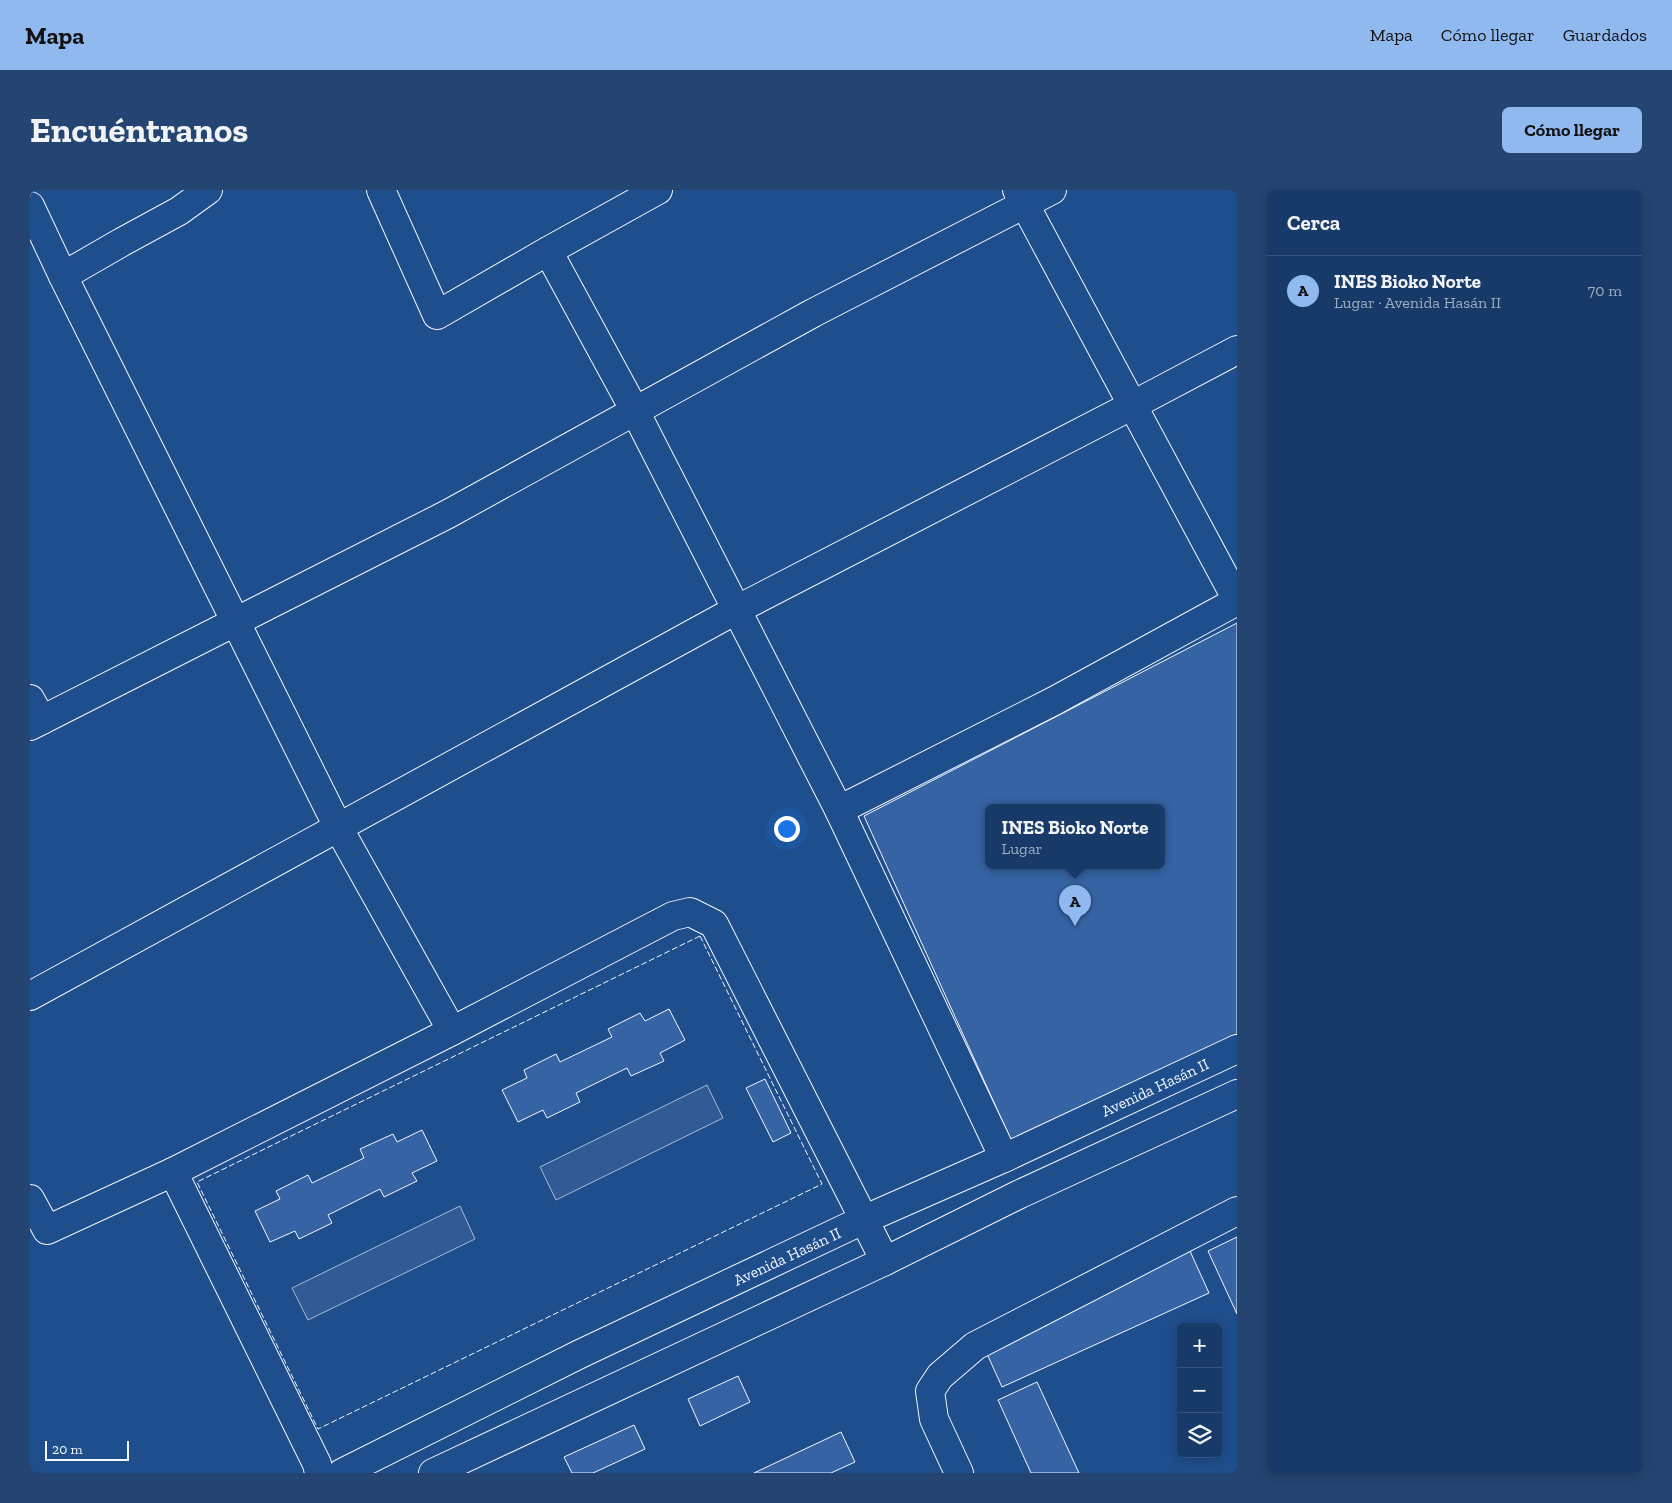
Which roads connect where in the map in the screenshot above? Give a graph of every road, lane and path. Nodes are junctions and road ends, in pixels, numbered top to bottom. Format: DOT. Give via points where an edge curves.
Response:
graph roads {
  1 [pos="208,190"];
  2 [pos="381,190"];
  3 [pos="658,190"];
  4 [pos="1052,190"];
  5 [pos="1021,198"];
  6 [pos="30,206"];
  7 [pos="548,251"];
  8 [pos="63,276"];
  9 [pos="1237,350"];
  10 [pos="1133,405"];
  11 [pos="634,411"];
  12 [pos="1237,600"];
  13 [pos="736,610"];
  14 [pos="236,622"];
  15 [pos="34,715"];
  16 [pos="839,810"];
  17 [pos="338,827"];
  18 [pos="30,996"];
  19 [pos="452,1031"];
  20 [pos="1237,1049"];
  21 [pos="1237,1094"];
  22 [pos="1004,1158"];
  23 [pos="173,1172"];
  24 [pos="30,1199"];
  25 [pos="1237,1211"];
  26 [pos="863,1220"];
  27 [pos="885,1261"];
  28 [pos="319,1473"];
  29 [pos="342,1473"];
  30 [pos="433,1473"];
  31 [pos="959,1473"];
  1 -- 8 [label="street" via="179,211"];
  2 -- 7 [label="street" via="437,316"];
  3 -- 7 [label="street"];
  4 -- 5 [label="street"];
  5 -- 10 [label="street"];
  5 -- 11 [label="street"];
  6 -- 8 [label="street"];
  7 -- 11 [label="street"];
  8 -- 14 [label="street"];
  9 -- 10 [label="street"];
  10 -- 12 [label="street"];
  10 -- 13 [label="street"];
  11 -- 13 [label="street"];
  11 -- 14 [label="street" via="448,514"];
  12 -- 16 [label="street" via="1054,701"];
  13 -- 16 [label="street"];
  13 -- 17 [label="street"];
  14 -- 15 [label="street"];
  14 -- 17 [label="street"];
  16 -- 22 [label="street"];
  17 -- 18 [label="street"];
  17 -- 19 [label="street"];
  19 -- 23 [label="street"];
  19 -- 26 [label="street" via="673,916 690,912 714,924"];
  20 -- 22 [label="street, Avenida Hasán II"];
  21 -- 27 [label="street" via="1020,1194"];
  22 -- 26 [label="street, Avenida Hasán II"];
  23 -- 24 [label="street" via="48,1230"];
  23 -- 28 [label="street"];
  25 -- 31 [label="street" via="976,1346 940,1376 930,1391 934,1419"];
  26 -- 27 [label="street"];
  26 -- 29 [label="street, Avenida Hasán II" via="580,1354"];
  27 -- 30 [label="street"];
}
